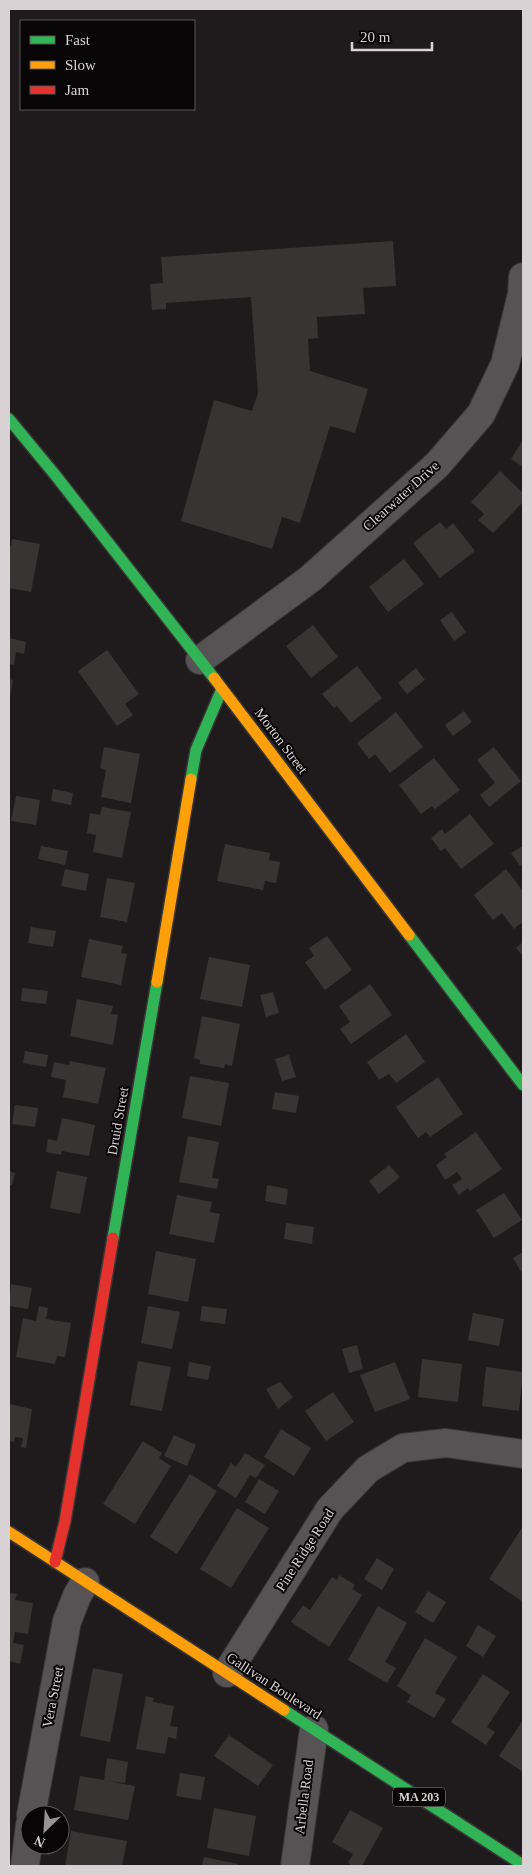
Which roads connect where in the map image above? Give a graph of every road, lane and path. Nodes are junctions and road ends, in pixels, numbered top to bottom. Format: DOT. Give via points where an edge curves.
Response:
graph roads {
  1 [pos="523,277"];
  2 [pos="9,419"];
  3 [pos="200,660"];
  4 [pos="222,689"];
  5 [pos="523,1085"];
  6 [pos="523,1454"];
  7 [pos="9,1532"];
  8 [pos="55,1562"];
  9 [pos="85,1582"];
  10 [pos="227,1673"];
  11 [pos="314,1729"];
  12 [pos="33,1805"];
  13 [pos="523,1865"];
  14 [pos="295,1866"];
  1 -- 3 [label="street, Clearwater Drive" via="505,364 482,414 437,465 310,579"];
  2 -- 3 [label="main road, Morton Street"];
  3 -- 4 [label="main road, Morton Street"];
  4 -- 5 [label="main road, Morton Street"];
  4 -- 8 [label="main road, Druid Street" via="196,750 68,1502"];
  6 -- 10 [label="street, Pine Ridge Road" via="446,1443 403,1448 368,1469 330,1509"];
  7 -- 8 [label="main road, Gallivan Boulevard / MA 203"];
  8 -- 9 [label="main road, Gallivan Boulevard / MA 203"];
  9 -- 10 [label="main road, Gallivan Boulevard / MA 203"];
  9 -- 12 [label="street, Vera Street" via="68,1621"];
  10 -- 11 [label="main road, Gallivan Boulevard / MA 203"];
  11 -- 13 [label="main road, Gallivan Boulevard / MA 203"];
  11 -- 14 [label="street, Arbella Road"];
}
